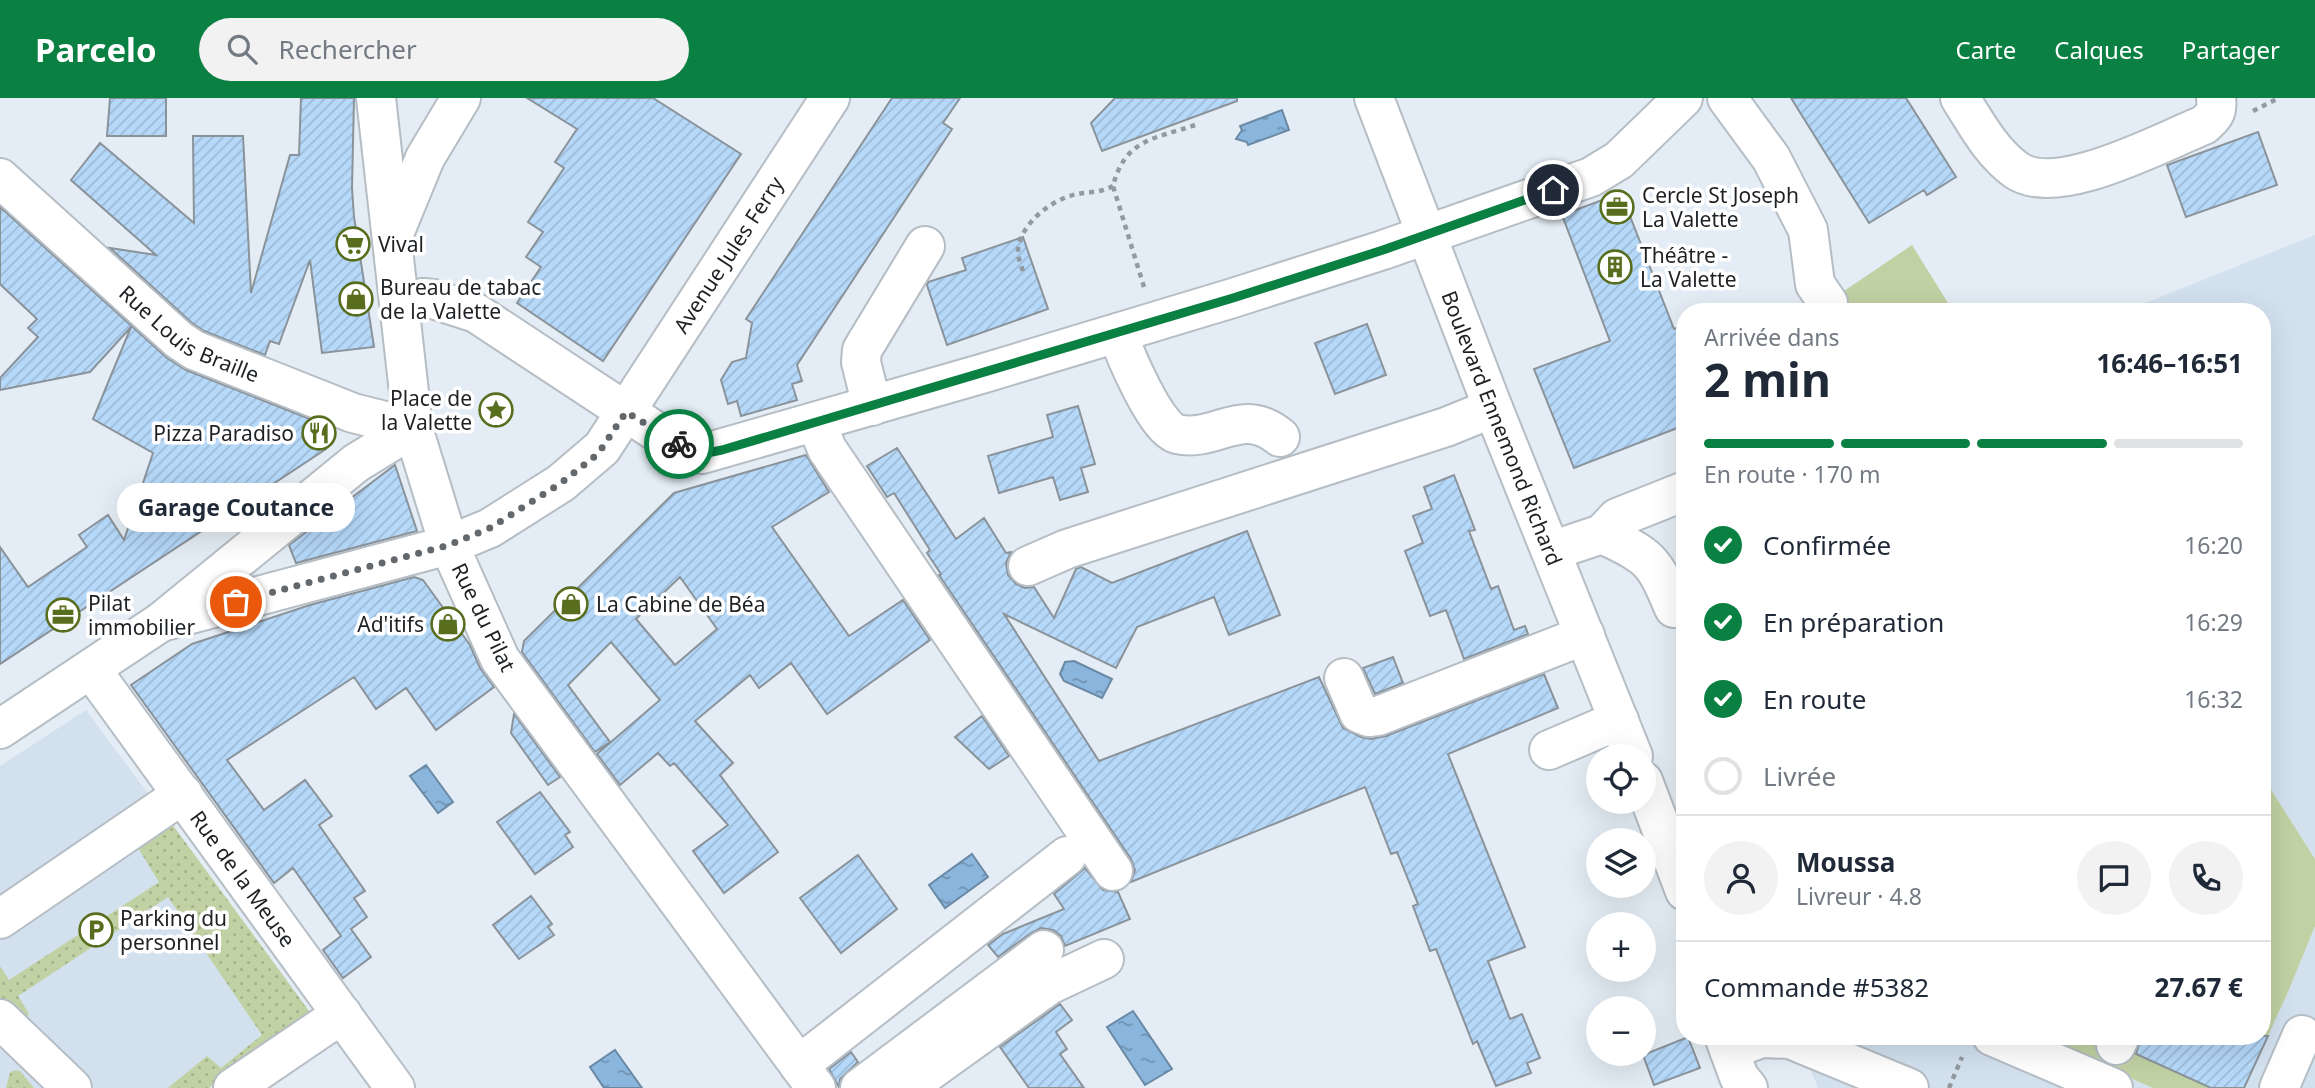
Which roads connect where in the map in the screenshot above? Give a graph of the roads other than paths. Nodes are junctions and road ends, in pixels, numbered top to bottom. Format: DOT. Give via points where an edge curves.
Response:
graph roads {
  1 [pos="376,98"];
  2 [pos="461,98"];
  3 [pos="830,98"];
  4 [pos="1374,98"];
  5 [pos="1683,98"];
  6 [pos="1727,98"];
  7 [pos="1960,98"];
  8 [pos="2216,98"];
  9 [pos="0,178"];
  10 [pos="1427,235"];
  11 [pos="393,238"];
  12 [pos="925,246"];
  13 [pos="1828,303"];
  14 [pos="400,307"];
  15 [pos="1118,333"];
  16 [pos="872,405"];
  17 [pos="1493,408"];
  18 [pos="626,412"];
  19 [pos="816,422"];
  20 [pos="413,428"];
  21 [pos="1280,438"];
  22 [pos="1676,494"];
  23 [pos="1602,534"];
  24 [pos="449,545"];
  25 [pos="1551,551"];
  26 [pos="1028,566"];
  27 [pos="1674,608"];
  28 [pos="161,622"];
  29 [pos="1585,635"];
  30 [pos="92,669"];
  31 [pos="1344,678"];
  32 [pos="1619,720"];
  33 [pos="0,729"];
  34 [pos="1628,744"];
  35 [pos="1549,750"];
  36 [pos="183,794"];
  37 [pos="1655,814"];
  38 [pos="1068,856"];
  39 [pos="1676,868"];
  40 [pos="1113,871"];
  41 [pos="0,919"];
  42 [pos="1044,950"];
  43 [pos="1104,959"];
  44 [pos="342,1014"];
  45 [pos="0,1019"];
  46 [pos="2302,1035"];
  47 [pos="1728,1045"];
  48 [pos="1805,1045"];
  49 [pos="1990,1045"];
  50 [pos="807,1077"];
  51 [pos="72,1088"];
  52 [pos="233,1088"];
  53 [pos="396,1088"];
  54 [pos="860,1088"];
  55 [pos="906,1088"];
  56 [pos="1748,1088"];
  57 [pos="1909,1088"];
  58 [pos="2113,1088"];
  59 [pos="2279,1088"];
  1 -- 11 [label="street, Rue du Pilat"];
  2 -- 11 [label="street" via="425,159"];
  3 -- 18 [label="street, Avenue Jules Ferry"];
  4 -- 10 [label="street, Boulevard Ennemond Richard"];
  5 -- 10 [label="street" via="1619,160 1591,177"];
  6 -- 13 [label="street" via="1771,159 1808,230 1811,271"];
  7 -- 8 [label="street" via="1992,148 2019,172 2061,179 2082,175 2204,125 2218,108"];
  9 -- 20 [label="street, Rue Louis Braille" via="179,340 353,413"];
  10 -- 15 [label="street"];
  10 -- 17 [label="street, Boulevard Ennemond Richard"];
  11 -- 14 [label="street, Rue du Pilat"];
  12 -- 16 [label="street" via="862,349 860,362"];
  14 -- 18 [label="street" via="424,298 476,313"];
  14 -- 20 [label="street, Rue du Pilat"];
  15 -- 16 [label="street"];
  15 -- 21 [label="street" via="1130,367 1174,434 1248,423 1268,427"];
  16 -- 19 [label="street"];
  17 -- 25 [label="street, Boulevard Ennemond Richard"];
  17 -- 26 [label="street" via="1444,428 1114,533"];
  18 -- 19 [label="street" via="672,442 702,454"];
  18 -- 24 [label="street, Avenue Jules Ferry" via="602,448 561,483 490,528"];
  19 -- 40 [label="street" via="827,449"];
  20 -- 24 [label="street, Rue du Pilat"];
  20 -- 28 [label="street" via="356,463"];
  22 -- 23 [label="street" via="1617,518"];
  23 -- 25 [label="street"];
  23 -- 27 [label="street" via="1649,560"];
  24 -- 28 [label="street, Avenue Jules Ferry"];
  24 -- 50 [label="street, Rue du Pilat" via="500,659"];
  25 -- 29 [label="street, Boulevard Ennemond Richard"];
  28 -- 30 [label="street"];
  29 -- 31 [label="street" via="1378,716 1359,713"];
  29 -- 32 [label="street, Boulevard Ennemond Richard"];
  30 -- 33 [label="street"];
  30 -- 36 [label="street, Rue de la Meuse"];
  32 -- 34 [label="street, Boulevard Ennemond Richard"];
  32 -- 35 [label="street"];
  36 -- 41 [label="street"];
  36 -- 44 [label="street, Rue de la Meuse"];
  37 -- 39 [label="street"];
  38 -- 50 [label="street"];
  42 -- 54 [label="street"];
  43 -- 55 [label="street" via="1049,985"];
  44 -- 52 [label="street"];
  44 -- 53 [label="street, Rue de la Meuse"];
  45 -- 51 [label="street"];
  46 -- 59 [label="street"];
  47 -- 56 [label="street"];
  48 -- 57 [label="street"];
  49 -- 58 [label="street"];
}
